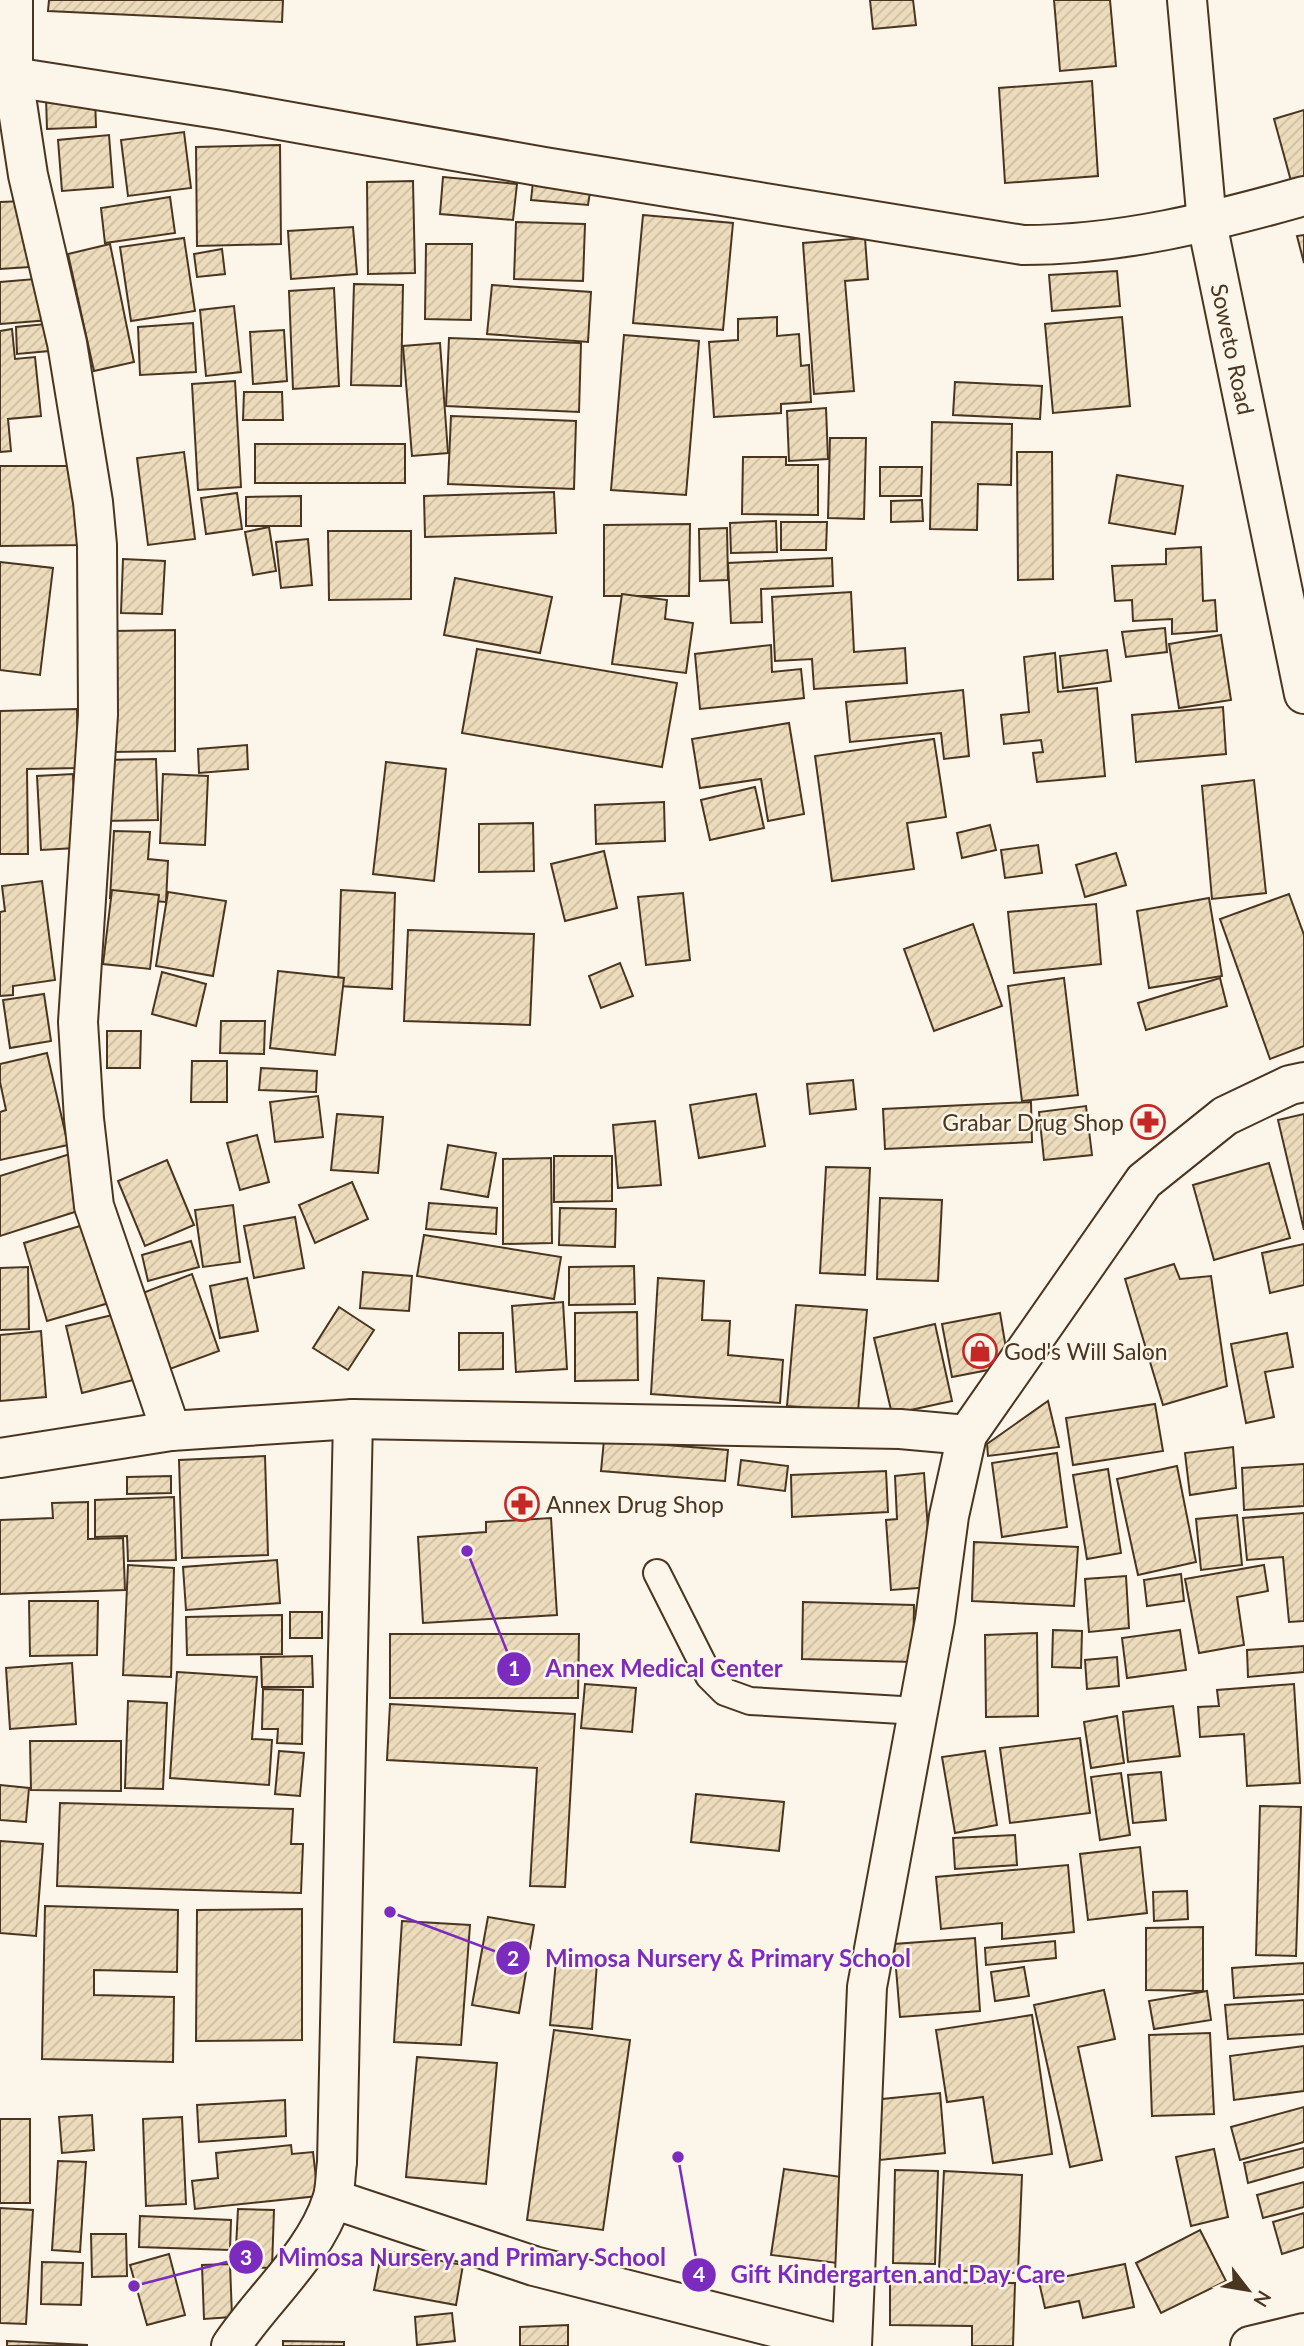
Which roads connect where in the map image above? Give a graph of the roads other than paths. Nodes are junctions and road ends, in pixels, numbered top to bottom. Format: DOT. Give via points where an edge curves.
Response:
graph roads {
  1 [pos="13,0"];
  2 [pos="1186,0"];
  3 [pos="13,77"];
  4 [pos="14,172"];
  5 [pos="1304,196"];
  6 [pos="1207,223"];
  7 [pos="1304,694"];
  8 [pos="1304,1082"];
  9 [pos="353,1419"];
  10 [pos="171,1431"];
  11 [pos="967,1434"];
  12 [pos="0,1458"];
  13 [pos="657,1573"];
  14 [pos="918,1711"];
  15 [pos="333,2199"];
  16 [pos="1304,2333"];
  17 [pos="231,2346"];
  18 [pos="850,2346"];
  19 [pos="1250,2346"];
  1 -- 3 [label="street"];
  2 -- 6 [label="street, Soweto Road"];
  3 -- 4 [label="street"];
  3 -- 6 [label="street" via="1023,245 1101,242"];
  4 -- 10 [label="street" via="67,343 97,545 98,715 78,1022 94,1206"];
  5 -- 6 [label="street"];
  6 -- 7 [label="street, Soweto Road"];
  8 -- 11 [label="street" via="1226,1116 1144,1181"];
  9 -- 10 [label="street"];
  9 -- 11 [label="street" via="886,1428"];
  9 -- 15 [label="street"];
  10 -- 12 [label="street"];
  11 -- 14 [label="street"];
  13 -- 14 [label="lane" via="709,1676 725,1692 750,1701"];
  14 -- 18 [label="street" via="867,1987"];
  15 -- 17 [label="street" via="305,2250"];
  15 -- 18 [label="street" via="534,2266"];
  16 -- 19 [label="street"];
}
